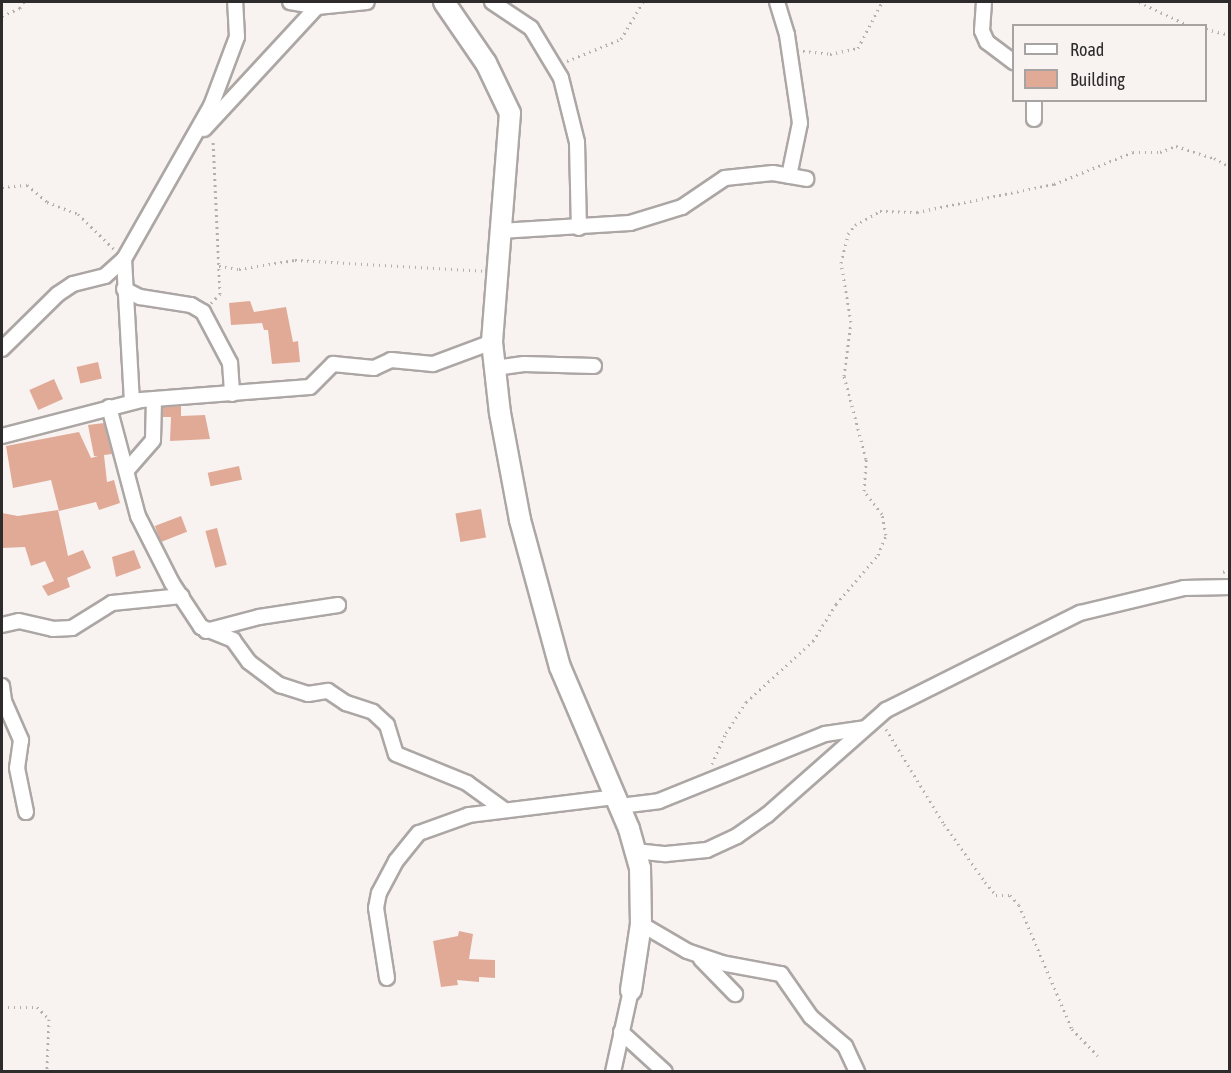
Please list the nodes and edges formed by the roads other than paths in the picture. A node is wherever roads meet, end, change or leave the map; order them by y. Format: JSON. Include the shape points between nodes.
{"nodes":[{"id":1,"x":235,"y":2,"type":"edge"},
{"id":2,"x":290,"y":2,"type":"edge"},
{"id":3,"x":367,"y":2,"type":"edge"},
{"id":4,"x":444,"y":2,"type":"edge"},
{"id":5,"x":492,"y":2,"type":"edge"},
{"id":6,"x":777,"y":2,"type":"edge"},
{"id":7,"x":984,"y":2,"type":"edge"},
{"id":8,"x":317,"y":7,"type":"junction"},
{"id":9,"x":1012,"y":61,"type":"edge"},
{"id":10,"x":1034,"y":102,"type":"edge"},
{"id":11,"x":1034,"y":119,"type":"dead end"},
{"id":12,"x":196,"y":137,"type":"junction"},
{"id":13,"x":789,"y":176,"type":"junction"},
{"id":14,"x":806,"y":179,"type":"dead end"},
{"id":15,"x":579,"y":228,"type":"junction"},
{"id":16,"x":500,"y":231,"type":"junction"},
{"id":17,"x":124,"y":259,"type":"junction"},
{"id":18,"x":124,"y":289,"type":"junction"},
{"id":19,"x":492,"y":342,"type":"junction"},
{"id":20,"x":2,"y":349,"type":"edge"},
{"id":21,"x":594,"y":366,"type":"dead end"},
{"id":22,"x":495,"y":368,"type":"junction"},
{"id":23,"x":232,"y":394,"type":"junction"},
{"id":24,"x":154,"y":400,"type":"junction"},
{"id":25,"x":132,"y":402,"type":"junction"},
{"id":26,"x":110,"y":407,"type":"junction"},
{"id":27,"x":2,"y":436,"type":"edge"},
{"id":28,"x":128,"y":469,"type":"junction"},
{"id":29,"x":1230,"y":587,"type":"edge"},
{"id":30,"x":182,"y":596,"type":"junction"},
{"id":31,"x":338,"y":605,"type":"dead end"},
{"id":32,"x":2,"y":625,"type":"edge"},
{"id":33,"x":206,"y":631,"type":"junction"},
{"id":34,"x":2,"y":686,"type":"edge"},
{"id":35,"x":865,"y":728,"type":"junction"},
{"id":36,"x":618,"y":802,"type":"junction"},
{"id":37,"x":503,"y":809,"type":"junction"},
{"id":38,"x":26,"y":812,"type":"dead end"},
{"id":39,"x":636,"y":850,"type":"junction"},
{"id":40,"x":641,"y":924,"type":"junction"},
{"id":41,"x":697,"y":955,"type":"junction"},
{"id":42,"x":387,"y":978,"type":"dead end"},
{"id":43,"x":631,"y":990,"type":"joint"},
{"id":44,"x":735,"y":994,"type":"dead end"},
{"id":45,"x":621,"y":1032,"type":"junction"},
{"id":46,"x":613,"y":1071,"type":"edge"},
{"id":47,"x":665,"y":1071,"type":"edge"},
{"id":48,"x":857,"y":1071,"type":"edge"}],
"edges":[{"from":1,"to":12,"type":"street","via":[[237,37]]},
{"from":2,"to":8,"type":"street"},
{"from":3,"to":8,"type":"street"},
{"from":4,"to":16,"type":"street","via":[[486,63],[510,113]]},
{"from":5,"to":15,"type":"street","via":[[531,28],[554,67],[577,142]]},
{"from":6,"to":13,"type":"street","via":[[789,48],[800,123]]},
{"from":7,"to":9,"type":"street","via":[[981,31],[987,42]]},
{"from":8,"to":12,"type":"street"},
{"from":10,"to":11,"type":"street"},
{"from":12,"to":17,"type":"street"},
{"from":13,"to":14,"type":"street"},
{"from":13,"to":15,"type":"street","via":[[773,173],[725,178],[682,207],[630,223]]},
{"from":15,"to":16,"type":"street"},
{"from":16,"to":19,"type":"street"},
{"from":17,"to":18,"type":"street"},
{"from":17,"to":20,"type":"street","via":[[105,276],[73,284],[58,294]]},
{"from":18,"to":23,"type":"street","via":[[140,297],[200,309],[230,363]]},
{"from":18,"to":25,"type":"street"},
{"from":19,"to":22,"type":"street"},
{"from":19,"to":23,"type":"street","via":[[433,364],[391,360],[374,368],[333,364],[310,387]]},
{"from":21,"to":22,"type":"street","via":[[524,364]]},
{"from":22,"to":36,"type":"street","via":[[520,520],[540,598],[560,667]]},
{"from":23,"to":24,"type":"street"},
{"from":24,"to":25,"type":"street"},
{"from":24,"to":28,"type":"street","via":[[153,440]]},
{"from":25,"to":26,"type":"street"},
{"from":26,"to":27,"type":"street"},
{"from":26,"to":28,"type":"street"},
{"from":28,"to":30,"type":"street","via":[[138,516]]},
{"from":29,"to":35,"type":"street","via":[[1184,588],[1080,613],[879,716]]},
{"from":30,"to":32,"type":"street","via":[[112,603],[72,628],[53,629],[19,621]]},
{"from":30,"to":33,"type":"street"},
{"from":31,"to":33,"type":"street","via":[[259,617]]},
{"from":33,"to":37,"type":"street","via":[[233,640],[249,662],[280,685],[308,694],[328,692],[346,704],[373,712],[387,725],[396,754],[467,783]]},
{"from":34,"to":38,"type":"street","via":[[4,701],[21,740],[17,768]]},
{"from":35,"to":36,"type":"street","via":[[825,734],[659,801]]},
{"from":35,"to":39,"type":"street","via":[[738,836],[707,850],[666,854]]},
{"from":36,"to":37,"type":"street"},
{"from":36,"to":39,"type":"street"},
{"from":37,"to":42,"type":"street","via":[[433,825],[419,833],[396,861],[379,893],[376,908]]},
{"from":39,"to":40,"type":"street"},
{"from":40,"to":41,"type":"street"},
{"from":40,"to":43,"type":"street"},
{"from":41,"to":44,"type":"street"},
{"from":41,"to":48,"type":"street","via":[[781,974],[811,1017],[845,1046]]},
{"from":43,"to":45,"type":"street"},
{"from":45,"to":46,"type":"street"},
{"from":45,"to":47,"type":"street"}]}
